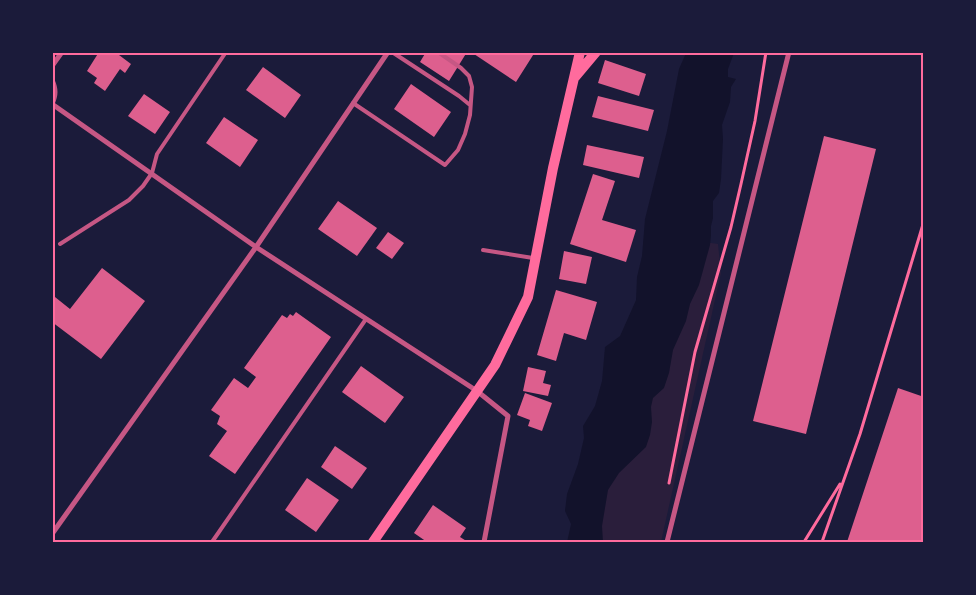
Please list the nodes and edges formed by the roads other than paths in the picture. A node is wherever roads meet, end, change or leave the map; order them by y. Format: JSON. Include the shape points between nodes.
{"nodes":[{"id":1,"x":62,"y":52,"type":"edge"},
{"id":2,"x":388,"y":52,"type":"edge"},
{"id":3,"x":392,"y":52,"type":"edge"},
{"id":4,"x":438,"y":52,"type":"edge"},
{"id":5,"x":580,"y":52,"type":"edge"},
{"id":6,"x":596,"y":52,"type":"edge"},
{"id":7,"x":789,"y":52,"type":"edge"},
{"id":8,"x":225,"y":53,"type":"edge"},
{"id":9,"x":52,"y":66,"type":"edge"},
{"id":10,"x":574,"y":78,"type":"junction"},
{"id":11,"x":52,"y":80,"type":"edge"},
{"id":12,"x":353,"y":103,"type":"junction"},
{"id":13,"x":52,"y":104,"type":"edge"},
{"id":14,"x":470,"y":105,"type":"junction"},
{"id":15,"x":152,"y":173,"type":"junction"},
{"id":16,"x":60,"y":244,"type":"dead end"},
{"id":17,"x":256,"y":247,"type":"junction"},
{"id":18,"x":483,"y":250,"type":"dead end"},
{"id":19,"x":536,"y":259,"type":"junction"},
{"id":20,"x":366,"y":319,"type":"junction"},
{"id":21,"x":477,"y":391,"type":"junction"},
{"id":22,"x":52,"y":534,"type":"edge"},
{"id":23,"x":212,"y":542,"type":"edge"},
{"id":24,"x":373,"y":542,"type":"edge"},
{"id":25,"x":484,"y":542,"type":"edge"},
{"id":26,"x":667,"y":542,"type":"edge"}],
"edges":[{"from":1,"to":9,"type":"street"},
{"from":2,"to":12,"type":"street"},
{"from":3,"to":14,"type":"lane"},
{"from":4,"to":14,"type":"lane","via":[[469,76],[472,87]]},
{"from":5,"to":10,"type":"main road"},
{"from":6,"to":10,"type":"main road"},
{"from":7,"to":26,"type":"street"},
{"from":8,"to":15,"type":"lane","via":[[157,154]]},
{"from":10,"to":19,"type":"main road"},
{"from":11,"to":13,"type":"street","via":[[56,96]]},
{"from":12,"to":14,"type":"lane","via":[[445,165],[458,150],[465,134]]},
{"from":12,"to":17,"type":"street"},
{"from":13,"to":15,"type":"street"},
{"from":15,"to":16,"type":"lane","via":[[129,200]]},
{"from":15,"to":17,"type":"street"},
{"from":17,"to":20,"type":"street"},
{"from":17,"to":22,"type":"street"},
{"from":18,"to":19,"type":"lane"},
{"from":19,"to":21,"type":"main road","via":[[528,297],[495,365]]},
{"from":20,"to":21,"type":"street"},
{"from":20,"to":23,"type":"lane"},
{"from":21,"to":24,"type":"main road"},
{"from":21,"to":25,"type":"street","via":[[508,416]]}]}
